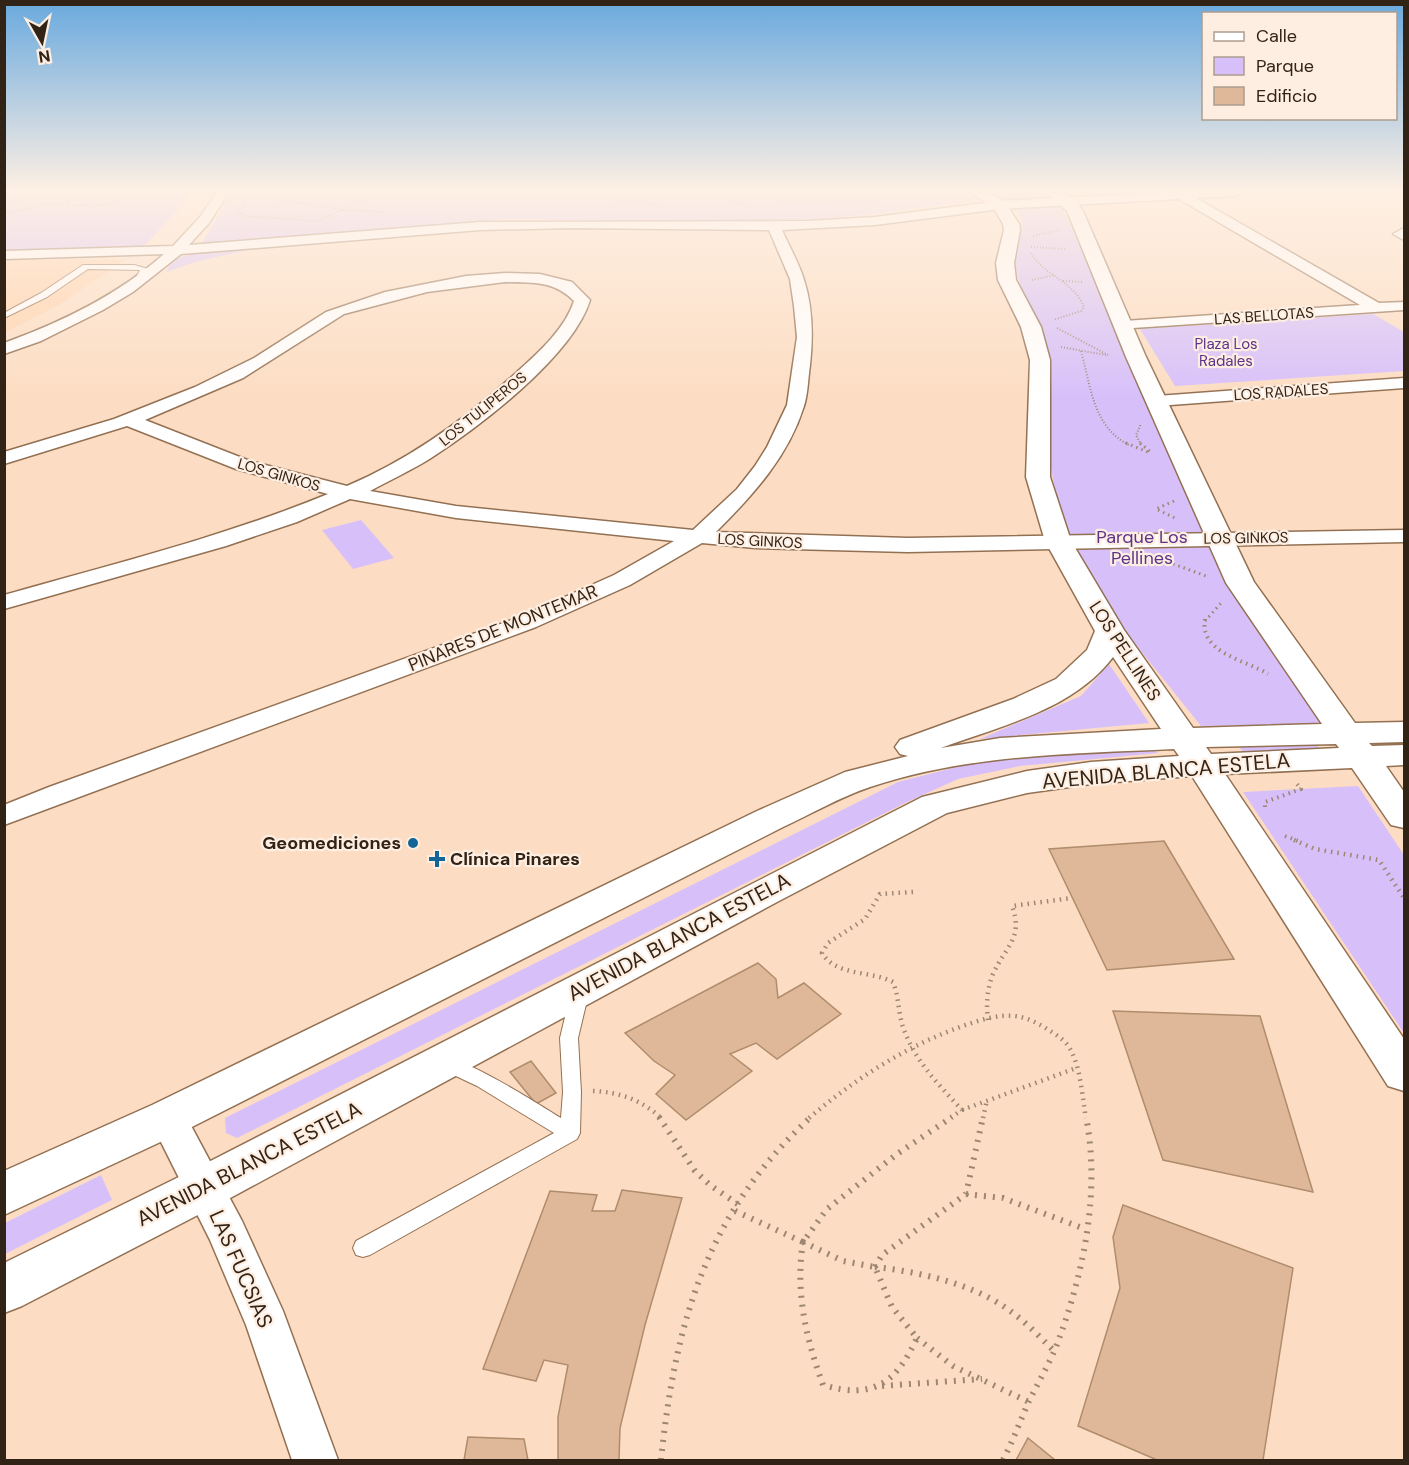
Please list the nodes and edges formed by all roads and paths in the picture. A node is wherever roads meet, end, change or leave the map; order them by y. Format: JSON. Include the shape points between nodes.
{"nodes":[{"id":1,"x":147,"y":260,"type":"edge"},
{"id":2,"x":153,"y":260,"type":"edge"},
{"id":3,"x":219,"y":260,"type":"edge"},
{"id":4,"x":786,"y":260,"type":"edge"},
{"id":5,"x":1007,"y":260,"type":"edge"},
{"id":6,"x":1035,"y":260,"type":"edge"},
{"id":7,"x":1096,"y":260,"type":"edge"},
{"id":8,"x":1294,"y":260,"type":"edge"},
{"id":9,"x":207,"y":263,"type":"dead end"},
{"id":10,"x":175,"y":272,"type":"dead end"},
{"id":11,"x":133,"y":278,"type":"junction"},
{"id":12,"x":1376,"y":308,"type":"junction"},
{"id":13,"x":1400,"y":312,"type":"edge"},
{"id":14,"x":4,"y":316,"type":"edge"},
{"id":15,"x":1124,"y":326,"type":"junction"},
{"id":16,"x":4,"y":339,"type":"edge"},
{"id":17,"x":1036,"y":343,"type":"junction"},
{"id":18,"x":4,"y":349,"type":"edge"},
{"id":19,"x":1081,"y":351,"type":"junction"},
{"id":20,"x":1108,"y":355,"type":"junction"},
{"id":21,"x":1136,"y":357,"type":"junction"},
{"id":22,"x":1404,"y":383,"type":"edge"},
{"id":23,"x":1157,"y":401,"type":"junction"},
{"id":24,"x":130,"y":421,"type":"junction"},
{"id":25,"x":1153,"y":454,"type":"dead end"},
{"id":26,"x":4,"y":458,"type":"edge"},
{"id":27,"x":349,"y":493,"type":"junction"},
{"id":28,"x":1404,"y":536,"type":"edge"},
{"id":29,"x":699,"y":537,"type":"junction"},
{"id":30,"x":1221,"y":539,"type":"junction"},
{"id":31,"x":1058,"y":541,"type":"junction"},
{"id":32,"x":1157,"y":559,"type":"dead end"},
{"id":33,"x":1209,"y":578,"type":"dead end"},
{"id":34,"x":1223,"y":595,"type":"dead end"},
{"id":35,"x":4,"y":602,"type":"edge"},
{"id":36,"x":1110,"y":631,"type":"junction"},
{"id":37,"x":1270,"y":675,"type":"dead end"},
{"id":38,"x":1404,"y":732,"type":"edge"},
{"id":39,"x":1352,"y":745,"type":"junction"},
{"id":40,"x":1192,"y":751,"type":"junction"},
{"id":41,"x":1404,"y":755,"type":"edge"},
{"id":42,"x":1281,"y":761,"type":"junction"},
{"id":43,"x":834,"y":790,"type":"junction"},
{"id":44,"x":1265,"y":810,"type":"dead end"},
{"id":45,"x":4,"y":816,"type":"edge"},
{"id":46,"x":1404,"y":817,"type":"edge"},
{"id":47,"x":1276,"y":832,"type":"dead end"},
{"id":48,"x":914,"y":892,"type":"dead end"},
{"id":49,"x":1072,"y":898,"type":"dead end"},
{"id":50,"x":1404,"y":898,"type":"edge"},
{"id":51,"x":580,"y":990,"type":"junction"},
{"id":52,"x":988,"y":1020,"type":"junction"},
{"id":53,"x":911,"y":1048,"type":"junction"},
{"id":54,"x":444,"y":1062,"type":"junction"},
{"id":55,"x":1076,"y":1068,"type":"junction"},
{"id":56,"x":1404,"y":1074,"type":"edge"},
{"id":57,"x":572,"y":1092,"type":"junction"},
{"id":58,"x":987,"y":1100,"type":"junction"},
{"id":59,"x":962,"y":1110,"type":"junction"},
{"id":60,"x":168,"y":1118,"type":"junction"},
{"id":61,"x":570,"y":1133,"type":"junction"},
{"id":62,"x":204,"y":1188,"type":"junction"},
{"id":63,"x":4,"y":1194,"type":"edge"},
{"id":64,"x":966,"y":1194,"type":"junction"},
{"id":65,"x":739,"y":1205,"type":"junction"},
{"id":66,"x":735,"y":1211,"type":"junction"},
{"id":67,"x":1085,"y":1229,"type":"junction"},
{"id":68,"x":803,"y":1242,"type":"junction"},
{"id":69,"x":363,"y":1248,"type":"dead end"},
{"id":70,"x":875,"y":1268,"type":"junction"},
{"id":71,"x":4,"y":1289,"type":"edge"},
{"id":72,"x":917,"y":1338,"type":"junction"},
{"id":73,"x":1054,"y":1351,"type":"junction"},
{"id":74,"x":983,"y":1379,"type":"junction"},
{"id":75,"x":881,"y":1387,"type":"junction"},
{"id":76,"x":1029,"y":1402,"type":"junction"},
{"id":77,"x":306,"y":1449,"type":"edge"},
{"id":78,"x":661,"y":1461,"type":"edge"},
{"id":79,"x":1003,"y":1461,"type":"edge"}],
"edges":[{"from":1,"to":11,"type":"street"},
{"from":2,"to":11,"type":"street"},
{"from":3,"to":9,"type":"street"},
{"from":4,"to":29,"type":"street","name":"PINARES DE MONTEMAR","via":[[797,279],[805,337],[796,405],[763,470]]},
{"from":5,"to":17,"type":"main road","name":"LOS PELLINES","via":[[1007,280]]},
{"from":6,"to":20,"type":"path","via":[[1082,299],[1084,307],[1080,311],[1052,321],[1066,336],[1098,346]]},
{"from":7,"to":15,"type":"main road"},
{"from":8,"to":12,"type":"street"},
{"from":10,"to":11,"type":"street"},
{"from":11,"to":14,"type":"lane","via":[[86,267]]},
{"from":11,"to":16,"type":"street"},
{"from":11,"to":18,"type":"street","via":[[81,317]]},
{"from":12,"to":13,"type":"street","name":"LAS BELLOTAS"},
{"from":12,"to":15,"type":"street","name":"LAS BELLOTAS"},
{"from":15,"to":21,"type":"main road"},
{"from":17,"to":19,"type":"path"},
{"from":17,"to":31,"type":"main road","name":"LOS PELLINES","via":[[1042,374],[1036,441],[1038,477]]},
{"from":19,"to":20,"type":"path"},
{"from":19,"to":25,"type":"path","via":[[1107,430],[1115,438]]},
{"from":20,"to":21,"type":"path"},
{"from":21,"to":23,"type":"main road"},
{"from":22,"to":23,"type":"street","name":"LOS RADALES"},
{"from":23,"to":30,"type":"main road"},
{"from":24,"to":26,"type":"street","name":"LOS TULIPEROS"},
{"from":24,"to":27,"type":"street","name":"LOS GINKOS","via":[[243,465]]},
{"from":24,"to":27,"type":"street","name":"LOS TULIPEROS","via":[[230,378],[284,348],[326,317],[382,297],[454,282],[507,277],[555,282],[580,296],[582,304],[576,314],[553,347],[521,381],[443,443]]},
{"from":27,"to":29,"type":"street","name":"LOS GINKOS","via":[[456,512]]},
{"from":27,"to":35,"type":"street","name":"LOS TULIPEROS","via":[[230,538]]},
{"from":28,"to":30,"type":"street","name":"LOS GINKOS"},
{"from":29,"to":31,"type":"street","name":"LOS GINKOS","via":[[857,544]]},
{"from":29,"to":45,"type":"street","name":"PINARES DE MONTEMAR","via":[[622,580],[528,622]]},
{"from":30,"to":31,"type":"street","name":"LOS GINKOS"},
{"from":30,"to":39,"type":"main road","via":[[1240,583]]},
{"from":31,"to":36,"type":"main road","name":"LOS PELLINES"},
{"from":32,"to":33,"type":"path"},
{"from":34,"to":37,"type":"path","via":[[1224,601],[1206,619],[1204,630],[1211,645]]},
{"from":36,"to":40,"type":"main road","name":"LOS PELLINES"},
{"from":36,"to":43,"type":"main road","via":[[1100,654],[1067,686],[873,762]]},
{"from":38,"to":39,"type":"main road","name":"AVENIDA BLANCA ESTELA"},
{"from":39,"to":40,"type":"main road","name":"AVENIDA BLANCA ESTELA"},
{"from":39,"to":41,"type":"main road","name":"AVENIDA BLANCA ESTELA"},
{"from":39,"to":42,"type":"main road","name":"AVENIDA BLANCA ESTELA"},
{"from":39,"to":46,"type":"main road"},
{"from":40,"to":42,"type":"main road","name":"AVENIDA BLANCA ESTELA"},
{"from":40,"to":43,"type":"main road","name":"AVENIDA BLANCA ESTELA","via":[[1000,748],[945,757],[857,780]]},
{"from":40,"to":51,"type":"main road","name":"AVENIDA BLANCA ESTELA","via":[[1027,782],[935,805]]},
{"from":40,"to":56,"type":"main road","name":"LOS PELLINES"},
{"from":42,"to":44,"type":"path","via":[[1301,789],[1265,802]]},
{"from":43,"to":60,"type":"main road","name":"AVENIDA BLANCA ESTELA"},
{"from":47,"to":50,"type":"path","via":[[1315,849],[1378,860]]},
{"from":48,"to":53,"type":"path","via":[[880,894],[871,913],[825,945],[822,953],[826,962],[838,968],[893,982]]},
{"from":49,"to":52,"type":"path","via":[[1012,906],[1016,938],[993,973],[985,1000]]},
{"from":51,"to":54,"type":"main road","name":"AVENIDA BLANCA ESTELA"},
{"from":51,"to":57,"type":"lane","via":[[569,1038]]},
{"from":52,"to":53,"type":"path"},
{"from":52,"to":55,"type":"path","via":[[1024,1017],[1055,1033],[1072,1050]]},
{"from":53,"to":59,"type":"path"},
{"from":53,"to":65,"type":"path","via":[[844,1089],[799,1127],[758,1173]]},
{"from":54,"to":61,"type":"lane"},
{"from":54,"to":62,"type":"main road","name":"AVENIDA BLANCA ESTELA"},
{"from":55,"to":58,"type":"path"},
{"from":55,"to":67,"type":"path","via":[[1091,1160]]},
{"from":57,"to":61,"type":"lane"},
{"from":57,"to":65,"type":"path","via":[[612,1092],[643,1103],[666,1125],[697,1173]]},
{"from":58,"to":59,"type":"path"},
{"from":58,"to":64,"type":"path"},
{"from":59,"to":68,"type":"path","via":[[827,1209]]},
{"from":60,"to":62,"type":"street","name":"LAS FUCSIAS"},
{"from":60,"to":63,"type":"main road","name":"AVENIDA BLANCA ESTELA"},
{"from":61,"to":69,"type":"lane"},
{"from":62,"to":71,"type":"main road","name":"AVENIDA BLANCA ESTELA"},
{"from":62,"to":77,"type":"street","name":"LAS FUCSIAS","via":[[268,1325]]},
{"from":64,"to":67,"type":"path","via":[[1003,1198]]},
{"from":64,"to":70,"type":"path","via":[[882,1255]]},
{"from":65,"to":66,"type":"path"},
{"from":66,"to":68,"type":"path"},
{"from":66,"to":78,"type":"path","via":[[703,1269],[687,1312],[675,1360]]},
{"from":67,"to":73,"type":"path","via":[[1072,1300]]},
{"from":68,"to":70,"type":"path","via":[[837,1260]]},
{"from":68,"to":75,"type":"path","via":[[799,1259],[802,1301],[807,1334],[823,1385],[842,1393]]},
{"from":70,"to":72,"type":"path","via":[[892,1307]]},
{"from":70,"to":73,"type":"path","via":[[936,1279],[986,1296],[1014,1314]]},
{"from":72,"to":74,"type":"path","via":[[953,1366]]},
{"from":72,"to":75,"type":"path","via":[[904,1363]]},
{"from":73,"to":76,"type":"path"},
{"from":74,"to":75,"type":"path"},
{"from":74,"to":76,"type":"path"},
{"from":76,"to":79,"type":"path"}]}
